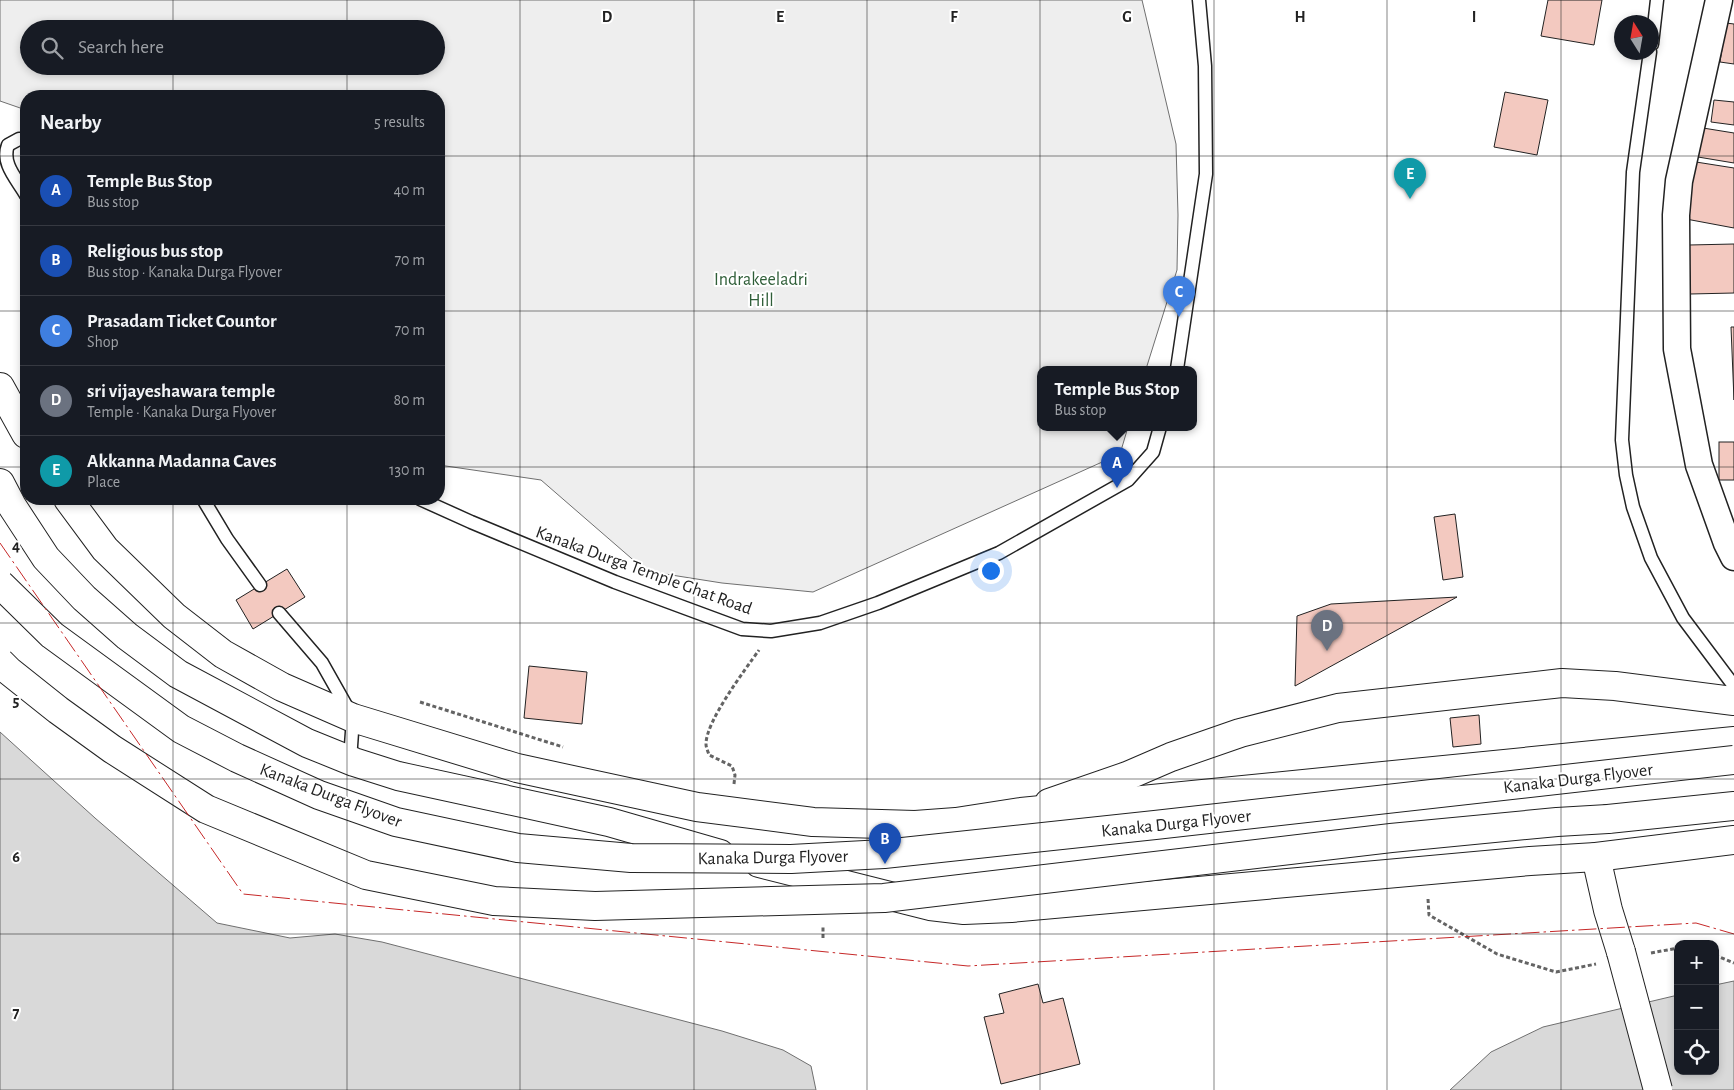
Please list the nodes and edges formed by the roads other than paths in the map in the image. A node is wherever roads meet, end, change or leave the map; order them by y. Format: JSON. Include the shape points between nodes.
{"nodes":[{"id":1,"x":1199,"y":0,"type":"edge"},
{"id":2,"x":1657,"y":0,"type":"edge"},
{"id":3,"x":1719,"y":0,"type":"edge"},
{"id":4,"x":1655,"y":15,"type":"edge"},
{"id":5,"x":1649,"y":60,"type":"edge"},
{"id":6,"x":20,"y":139,"type":"edge"},
{"id":7,"x":20,"y":185,"type":"edge"},
{"id":8,"x":1176,"y":366,"type":"edge"},
{"id":9,"x":0,"y":387,"type":"edge"},
{"id":10,"x":20,"y":423,"type":"edge"},
{"id":11,"x":1159,"y":431,"type":"edge"},
{"id":12,"x":0,"y":483,"type":"edge"},
{"id":13,"x":72,"y":505,"type":"edge"},
{"id":14,"x":207,"y":505,"type":"edge"},
{"id":15,"x":433,"y":505,"type":"edge"},
{"id":16,"x":1734,"y":557,"type":"edge"},
{"id":17,"x":0,"y":584,"type":"edge"},
{"id":18,"x":260,"y":586,"type":"dead end"},
{"id":19,"x":280,"y":613,"type":"dead end"},
{"id":20,"x":0,"y":662,"type":"edge"},
{"id":21,"x":1734,"y":686,"type":"edge"},
{"id":22,"x":1734,"y":701,"type":"edge"},
{"id":23,"x":353,"y":718,"type":"junction"},
{"id":24,"x":1734,"y":741,"type":"edge"},
{"id":25,"x":350,"y":760,"type":"junction"},
{"id":26,"x":1734,"y":760,"type":"edge"},
{"id":27,"x":1734,"y":806,"type":"edge"},
{"id":28,"x":1021,"y":812,"type":"junction"},
{"id":29,"x":1734,"y":840,"type":"edge"},
{"id":30,"x":1596,"y":857,"type":"junction"},
{"id":31,"x":1658,"y":1090,"type":"edge"}],
"edges":[{"from":1,"to":8,"type":"lane","via":[[1205,66],[1206,174]]},
{"from":2,"to":4,"type":"lane"},
{"from":3,"to":16,"type":"street","via":[[1679,181],[1676,215],[1677,349],[1699,465]]},
{"from":5,"to":21,"type":"lane","via":[[1633,172],[1622,440],[1626,475],[1651,558],[1683,618]]},
{"from":6,"to":7,"type":"lane","via":[[8,145],[5,152],[6,163]]},
{"from":9,"to":10,"type":"main road"},
{"from":11,"to":15,"type":"lane","name":"Kanaka Durga Temple Ghat Road","via":[[1153,452],[1128,480],[999,553],[820,623],[771,631],[742,628],[615,582]]},
{"from":12,"to":25,"type":"main road","via":[[46,558],[127,636],[178,674],[306,743]]},
{"from":13,"to":23,"type":"main road","via":[[105,550],[174,616],[223,654],[282,687]]},
{"from":14,"to":18,"type":"lane"},
{"from":17,"to":26,"type":"main road","name":"Kanaka Durga Flyover","bridge":true,"via":[[52,635],[181,730],[320,795],[396,822],[518,848],[631,858],[790,859],[884,854]]},
{"from":19,"to":23,"type":"lane","via":[[322,663]]},
{"from":20,"to":27,"type":"main road","bridge":true,"via":[[89,732],[206,809],[366,875],[494,901],[595,906],[884,898],[1391,838]]},
{"from":22,"to":28,"type":"main road","via":[[1615,686],[1562,683],[1338,708],[1240,733]]},
{"from":23,"to":25,"type":"lane"},
{"from":23,"to":28,"type":"main road","via":[[516,768],[697,807],[813,822],[915,826]]},
{"from":24,"to":28,"type":"main road"},
{"from":25,"to":30,"type":"main road","via":[[398,776],[609,822],[686,845],[930,906],[964,910]]},
{"from":29,"to":30,"type":"main road"},
{"from":30,"to":31,"type":"main road","bridge":true,"via":[[1608,910],[1612,957]]}]}
